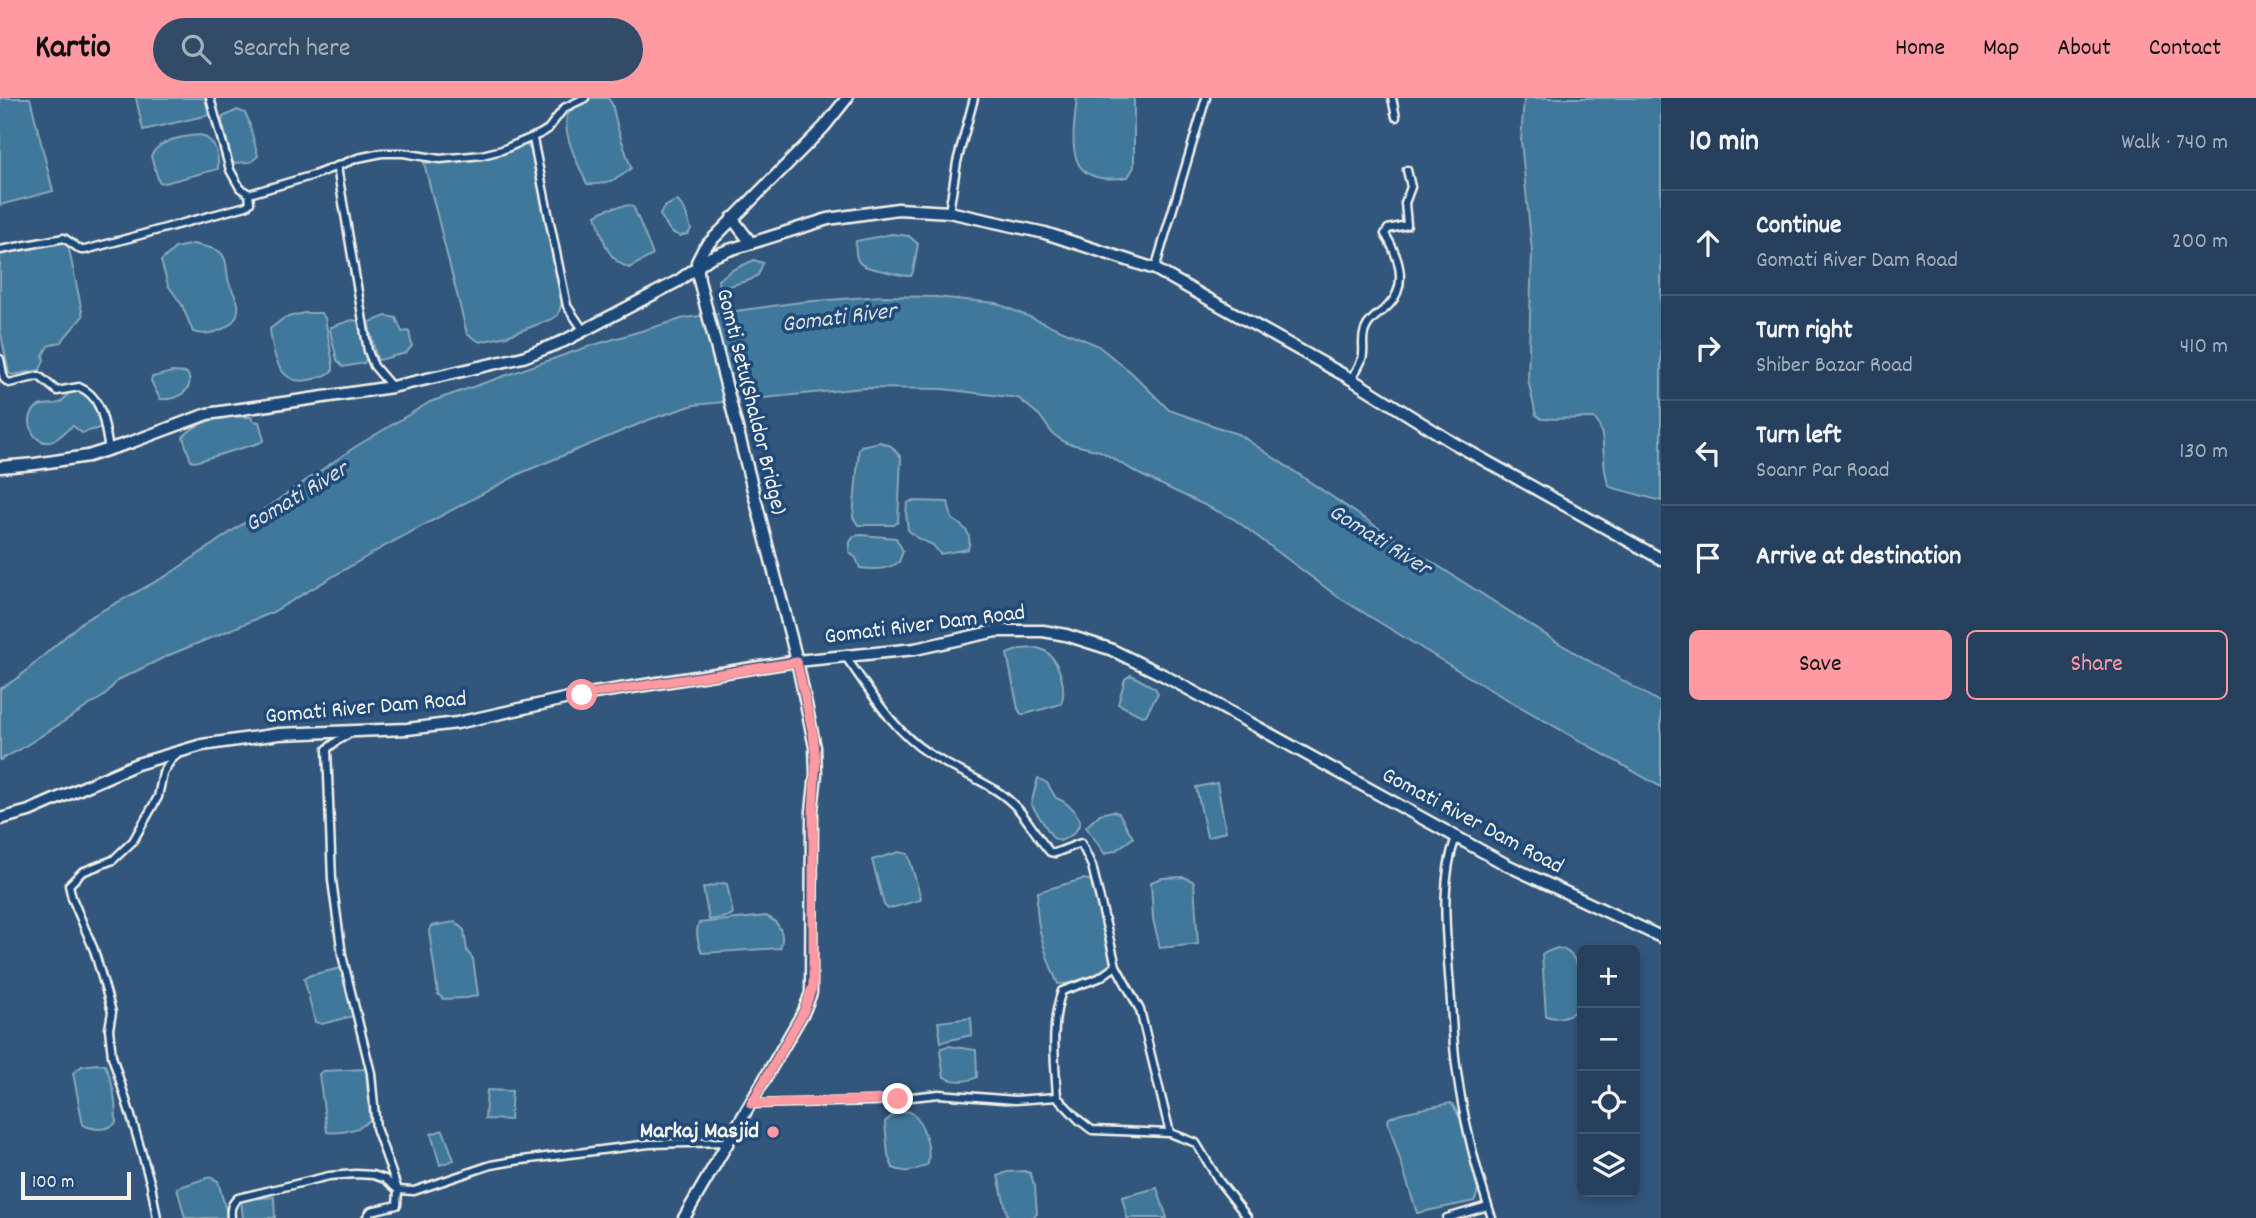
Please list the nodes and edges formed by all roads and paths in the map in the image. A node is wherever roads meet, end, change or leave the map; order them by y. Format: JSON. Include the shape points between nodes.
{"nodes":[{"id":1,"x":210,"y":98,"type":"edge"},
{"id":2,"x":585,"y":98,"type":"edge"},
{"id":3,"x":847,"y":98,"type":"edge"},
{"id":4,"x":965,"y":98,"type":"edge"},
{"id":5,"x":1206,"y":98,"type":"edge"},
{"id":6,"x":1392,"y":98,"type":"edge"},
{"id":7,"x":974,"y":99,"type":"edge"},
{"id":8,"x":1396,"y":117,"type":"dead end"},
{"id":9,"x":533,"y":139,"type":"junction"},
{"id":10,"x":337,"y":167,"type":"junction"},
{"id":11,"x":1406,"y":170,"type":"dead end"},
{"id":12,"x":249,"y":194,"type":"junction"},
{"id":13,"x":950,"y":212,"type":"junction"},
{"id":14,"x":732,"y":218,"type":"junction"},
{"id":15,"x":751,"y":243,"type":"junction"},
{"id":16,"x":0,"y":250,"type":"edge"},
{"id":17,"x":696,"y":268,"type":"junction"},
{"id":18,"x":1155,"y":268,"type":"junction"},
{"id":19,"x":584,"y":331,"type":"junction"},
{"id":20,"x":0,"y":359,"type":"edge"},
{"id":21,"x":1351,"y":379,"type":"junction"},
{"id":22,"x":392,"y":387,"type":"junction"},
{"id":23,"x":109,"y":449,"type":"junction"},
{"id":24,"x":0,"y":467,"type":"edge"},
{"id":25,"x":1661,"y":559,"type":"edge"},
{"id":26,"x":845,"y":656,"type":"junction"},
{"id":27,"x":797,"y":662,"type":"junction"},
{"id":28,"x":358,"y":730,"type":"junction"},
{"id":29,"x":183,"y":750,"type":"junction"},
{"id":30,"x":0,"y":819,"type":"edge"},
{"id":31,"x":1456,"y":837,"type":"junction"},
{"id":32,"x":1661,"y":937,"type":"edge"},
{"id":33,"x":1116,"y":966,"type":"junction"},
{"id":34,"x":1058,"y":1097,"type":"junction"},
{"id":35,"x":751,"y":1104,"type":"junction"},
{"id":36,"x":1170,"y":1133,"type":"junction"},
{"id":37,"x":728,"y":1142,"type":"junction"},
{"id":38,"x":398,"y":1190,"type":"junction"},
{"id":39,"x":1488,"y":1206,"type":"junction"},
{"id":40,"x":157,"y":1218,"type":"edge"},
{"id":41,"x":231,"y":1218,"type":"edge"},
{"id":42,"x":366,"y":1218,"type":"edge"},
{"id":43,"x":684,"y":1218,"type":"edge"},
{"id":44,"x":1248,"y":1218,"type":"edge"},
{"id":45,"x":1447,"y":1218,"type":"edge"},
{"id":46,"x":1492,"y":1218,"type":"edge"}],
"edges":[{"from":1,"to":12,"type":"street","via":[[230,170]]},
{"from":2,"to":9,"type":"street","via":[[564,108],[548,129]]},
{"from":3,"to":14,"type":"street"},
{"from":4,"to":7,"type":"street"},
{"from":5,"to":18,"type":"street"},
{"from":6,"to":8,"type":"street"},
{"from":7,"to":13,"type":"street","via":[[957,162]]},
{"from":9,"to":10,"type":"street","via":[[482,155],[440,159],[382,153]]},
{"from":9,"to":19,"type":"street","via":[[564,293],[571,314]]},
{"from":10,"to":12,"type":"street"},
{"from":10,"to":22,"type":"street","via":[[368,351]]},
{"from":11,"to":21,"type":"street","via":[[1411,187],[1405,203],[1407,225],[1385,234],[1398,260],[1399,291],[1366,328],[1363,357]]},
{"from":12,"to":16,"type":"street","via":[[246,206],[85,250],[64,238]]},
{"from":13,"to":15,"type":"street","via":[[898,209],[863,213]]},
{"from":13,"to":18,"type":"street","via":[[1045,233]]},
{"from":14,"to":15,"type":"street"},
{"from":14,"to":17,"type":"street","via":[[704,248]]},
{"from":15,"to":17,"type":"street","via":[[711,257]]},
{"from":17,"to":19,"type":"street"},
{"from":17,"to":27,"type":"street","name":"Gomti Setu(Shaldor Bridge)"},
{"from":18,"to":21,"type":"street"},
{"from":19,"to":22,"type":"street","via":[[523,357]]},
{"from":20,"to":23,"type":"street","via":[[9,383],[39,376],[57,391],[79,387],[93,395]]},
{"from":21,"to":25,"type":"street","via":[[1452,442]]},
{"from":22,"to":23,"type":"street","via":[[207,414]]},
{"from":23,"to":24,"type":"street"},
{"from":26,"to":27,"type":"street","name":"Gomati River Dam Road"},
{"from":26,"to":31,"type":"street","name":"Gomati River Dam Road","via":[[915,649],[996,631],[1043,631],[1087,640],[1163,675]]},
{"from":26,"to":33,"type":"street","via":[[877,703],[908,737],[928,754],[1002,796],[1051,852],[1081,842],[1092,866]]},
{"from":27,"to":28,"type":"street","name":"Gomati River Dam Road","via":[[582,695],[457,723]]},
{"from":27,"to":35,"type":"street","name":"Gomti Setu(Shaldor Bridge)","via":[[816,760],[813,985],[804,1011]]},
{"from":28,"to":29,"type":"street","name":"Gomati River Dam Road","via":[[279,734]]},
{"from":28,"to":38,"type":"street","via":[[327,749],[332,880],[342,955],[371,1073],[376,1128]]},
{"from":29,"to":30,"type":"street","name":"Gomati River Dam Road"},
{"from":29,"to":40,"type":"street","via":[[163,773],[158,797],[133,841],[113,860],[82,872],[69,885],[112,1012],[112,1056]]},
{"from":31,"to":32,"type":"street","name":"Gomati River Dam Road"},
{"from":31,"to":39,"type":"street","via":[[1447,864],[1446,898],[1456,1069]]},
{"from":33,"to":34,"type":"street","via":[[1062,991],[1054,1035]]},
{"from":33,"to":36,"type":"street","via":[[1140,1010]]},
{"from":34,"to":35,"type":"street","via":[[1015,1100],[939,1094],[875,1101]]},
{"from":34,"to":36,"type":"street","via":[[1092,1130]]},
{"from":35,"to":37,"type":"street","name":"Gomti Setu(Shaldor Bridge)"},
{"from":36,"to":44,"type":"street","via":[[1196,1143]]},
{"from":37,"to":38,"type":"street","via":[[649,1144],[514,1161],[414,1191]]},
{"from":37,"to":43,"type":"street","name":"Gomti Setu(Shaldor Bridge)"},
{"from":38,"to":41,"type":"street","via":[[373,1175],[329,1176],[238,1198],[230,1209]]},
{"from":38,"to":42,"type":"street","via":[[397,1205],[371,1211]]},
{"from":39,"to":45,"type":"street"},
{"from":39,"to":46,"type":"street"}]}
